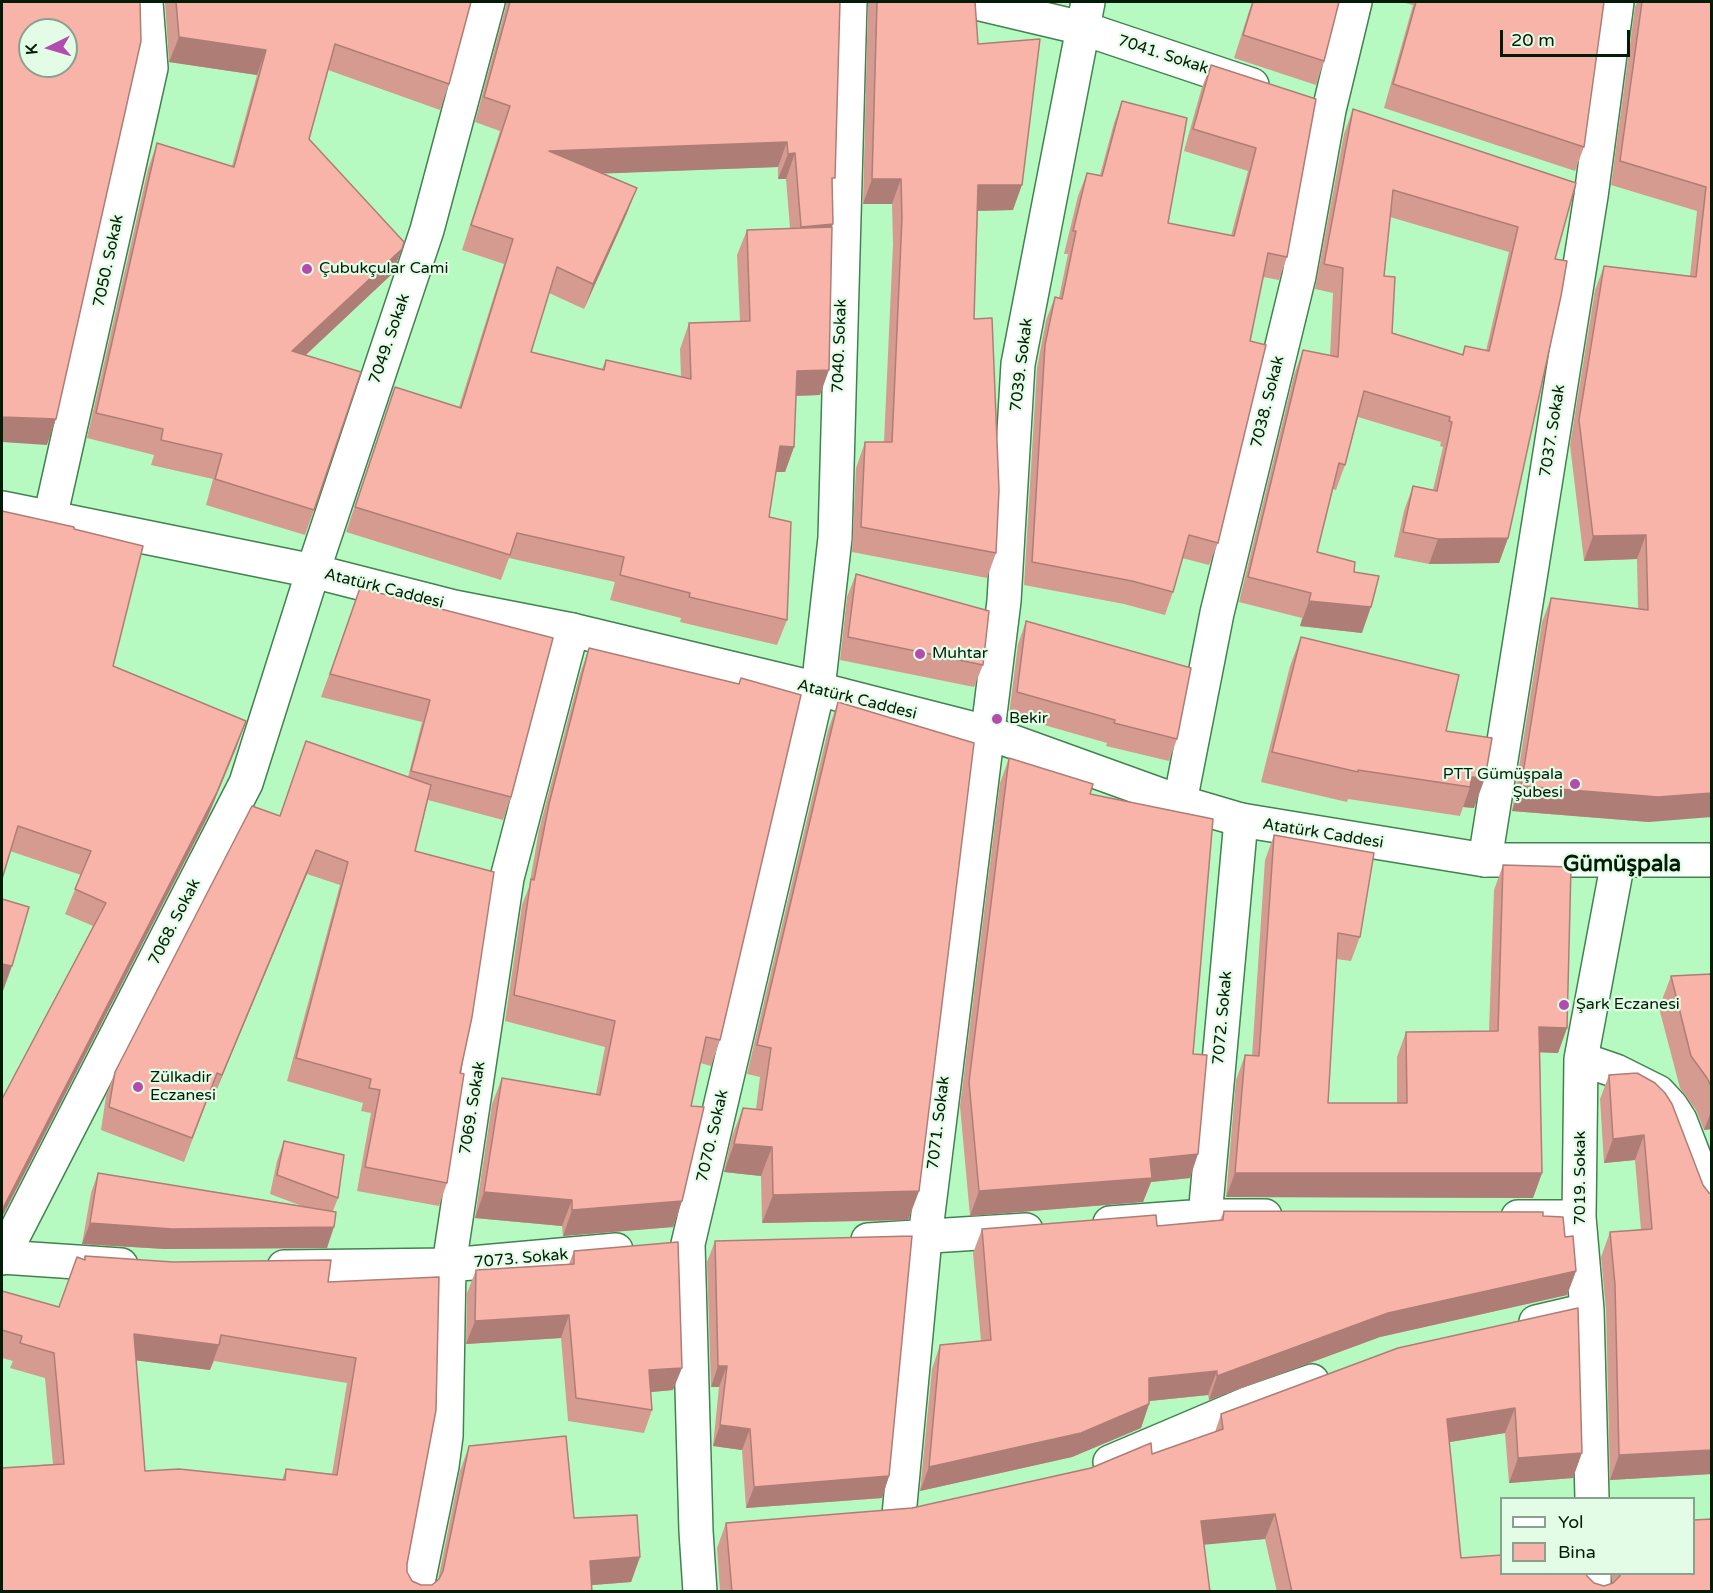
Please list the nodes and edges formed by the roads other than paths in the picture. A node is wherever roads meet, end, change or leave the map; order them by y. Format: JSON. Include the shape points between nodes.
{"nodes":[{"id":1,"x":146,"y":2,"type":"edge"},
{"id":2,"x":488,"y":2,"type":"edge"},
{"id":3,"x":850,"y":2,"type":"edge"},
{"id":4,"x":972,"y":2,"type":"edge"},
{"id":5,"x":1354,"y":2,"type":"edge"},
{"id":6,"x":1617,"y":2,"type":"edge"},
{"id":7,"x":1085,"y":15,"type":"edge"},
{"id":8,"x":1329,"y":110,"type":"junction"},
{"id":9,"x":1363,"y":122,"type":"edge"},
{"id":10,"x":1556,"y":184,"type":"edge"},
{"id":11,"x":1591,"y":196,"type":"junction"},
{"id":12,"x":2,"y":508,"type":"edge"},
{"id":13,"x":50,"y":518,"type":"junction"},
{"id":14,"x":313,"y":571,"type":"junction"},
{"id":15,"x":572,"y":630,"type":"junction"},
{"id":16,"x":818,"y":689,"type":"junction"},
{"id":17,"x":986,"y":732,"type":"junction"},
{"id":18,"x":1180,"y":802,"type":"junction"},
{"id":19,"x":1241,"y":820,"type":"junction"},
{"id":20,"x":1485,"y":860,"type":"junction"},
{"id":21,"x":1712,"y":860,"type":"edge"},
{"id":22,"x":1618,"y":861,"type":"junction"},
{"id":23,"x":1581,"y":1059,"type":"junction"},
{"id":24,"x":1712,"y":1203,"type":"edge"},
{"id":25,"x":1205,"y":1216,"type":"junction"},
{"id":26,"x":1299,"y":1216,"type":"edge"},
{"id":27,"x":1486,"y":1217,"type":"edge"},
{"id":28,"x":1579,"y":1217,"type":"junction"},
{"id":29,"x":926,"y":1238,"type":"junction"},
{"id":30,"x":842,"y":1240,"type":"edge"},
{"id":31,"x":723,"y":1243,"type":"edge"},
{"id":32,"x":664,"y":1246,"type":"junction"},
{"id":33,"x":2,"y":1258,"type":"edge"},
{"id":34,"x":449,"y":1265,"type":"junction"},
{"id":35,"x":153,"y":1267,"type":"edge"},
{"id":36,"x":260,"y":1267,"type":"edge"},
{"id":37,"x":1587,"y":1310,"type":"junction"},
{"id":38,"x":1507,"y":1328,"type":"edge"},
{"id":39,"x":1339,"y":1371,"type":"edge"},
{"id":40,"x":1078,"y":1475,"type":"edge"},
{"id":41,"x":1592,"y":1497,"type":"edge"},
{"id":42,"x":933,"y":1508,"type":"edge"},
{"id":43,"x":899,"y":1515,"type":"junction"},
{"id":44,"x":865,"y":1518,"type":"edge"},
{"id":45,"x":729,"y":1528,"type":"edge"},
{"id":46,"x":696,"y":1531,"type":"junction"},
{"id":47,"x":1594,"y":1575,"type":"edge"},
{"id":48,"x":416,"y":1592,"type":"edge"},
{"id":49,"x":700,"y":1592,"type":"edge"},
{"id":50,"x":1594,"y":1592,"type":"edge"}],
"edges":[{"from":1,"to":13,"type":"street","name":"7050. Sokak","via":[[151,68]]},
{"from":2,"to":14,"type":"street","name":"7049. Sokak","via":[[427,230]]},
{"from":3,"to":16,"type":"street","name":"7040. Sokak","via":[[835,538]]},
{"from":4,"to":7,"type":"street","name":"7041. Sokak"},
{"from":5,"to":8,"type":"street","name":"7038. Sokak"},
{"from":6,"to":11,"type":"street","name":"7037. Sokak"},
{"from":7,"to":8,"type":"street","name":"7041. Sokak"},
{"from":7,"to":17,"type":"street","name":"7039. Sokak","via":[[1018,364],[1004,601]]},
{"from":8,"to":9,"type":"street","name":"7041. Sokak"},
{"from":8,"to":18,"type":"street","name":"7038. Sokak","via":[[1299,276],[1217,613]]},
{"from":10,"to":11,"type":"street"},
{"from":11,"to":20,"type":"street","name":"7037. Sokak"},
{"from":12,"to":13,"type":"street","name":"Atatürk Caddesi"},
{"from":13,"to":14,"type":"street","name":"Atatürk Caddesi"},
{"from":14,"to":15,"type":"street","name":"Atatürk Caddesi","via":[[454,607]]},
{"from":14,"to":33,"type":"street","name":"7068. Sokak","via":[[246,783]]},
{"from":15,"to":16,"type":"street","name":"Atatürk Caddesi"},
{"from":15,"to":34,"type":"street","name":"7069. Sokak","via":[[507,878]]},
{"from":16,"to":17,"type":"street","name":"Atatürk Caddesi"},
{"from":16,"to":32,"type":"street","name":"7070. Sokak"},
{"from":17,"to":18,"type":"street","name":"Atatürk Caddesi"},
{"from":17,"to":29,"type":"street","name":"7071. Sokak"},
{"from":18,"to":19,"type":"street","name":"Atatürk Caddesi"},
{"from":19,"to":20,"type":"street","name":"Atatürk Caddesi"},
{"from":19,"to":25,"type":"street","name":"7072. Sokak"},
{"from":20,"to":22,"type":"street","name":"Atatürk Caddesi"},
{"from":21,"to":22,"type":"street","name":"Atatürk Caddesi"},
{"from":22,"to":23,"type":"street","name":"7019. Sokak"},
{"from":23,"to":24,"type":"street","via":[[1617,1071],[1658,1092],[1671,1106]]},
{"from":23,"to":28,"type":"street","name":"7019. Sokak"},
{"from":25,"to":26,"type":"street"},
{"from":25,"to":29,"type":"street"},
{"from":27,"to":28,"type":"street"},
{"from":28,"to":37,"type":"street","name":"7019. Sokak"},
{"from":29,"to":30,"type":"street"},
{"from":29,"to":43,"type":"street","name":"7071. Sokak"},
{"from":31,"to":32,"type":"street","name":"7073. Sokak"},
{"from":32,"to":34,"type":"street","name":"7073. Sokak"},
{"from":32,"to":46,"type":"street","name":"7070. Sokak"},
{"from":33,"to":35,"type":"street"},
{"from":34,"to":36,"type":"street","name":"7073. Sokak"},
{"from":34,"to":48,"type":"street","name":"7069. Sokak","via":[[446,1436]]},
{"from":37,"to":38,"type":"street"},
{"from":37,"to":41,"type":"street","name":"7019. Sokak"},
{"from":39,"to":40,"type":"street","via":[[1249,1403]]},
{"from":42,"to":43,"type":"street"},
{"from":43,"to":44,"type":"street"},
{"from":45,"to":46,"type":"street"},
{"from":46,"to":49,"type":"street","name":"7070. Sokak"},
{"from":47,"to":50,"type":"street"}]}
